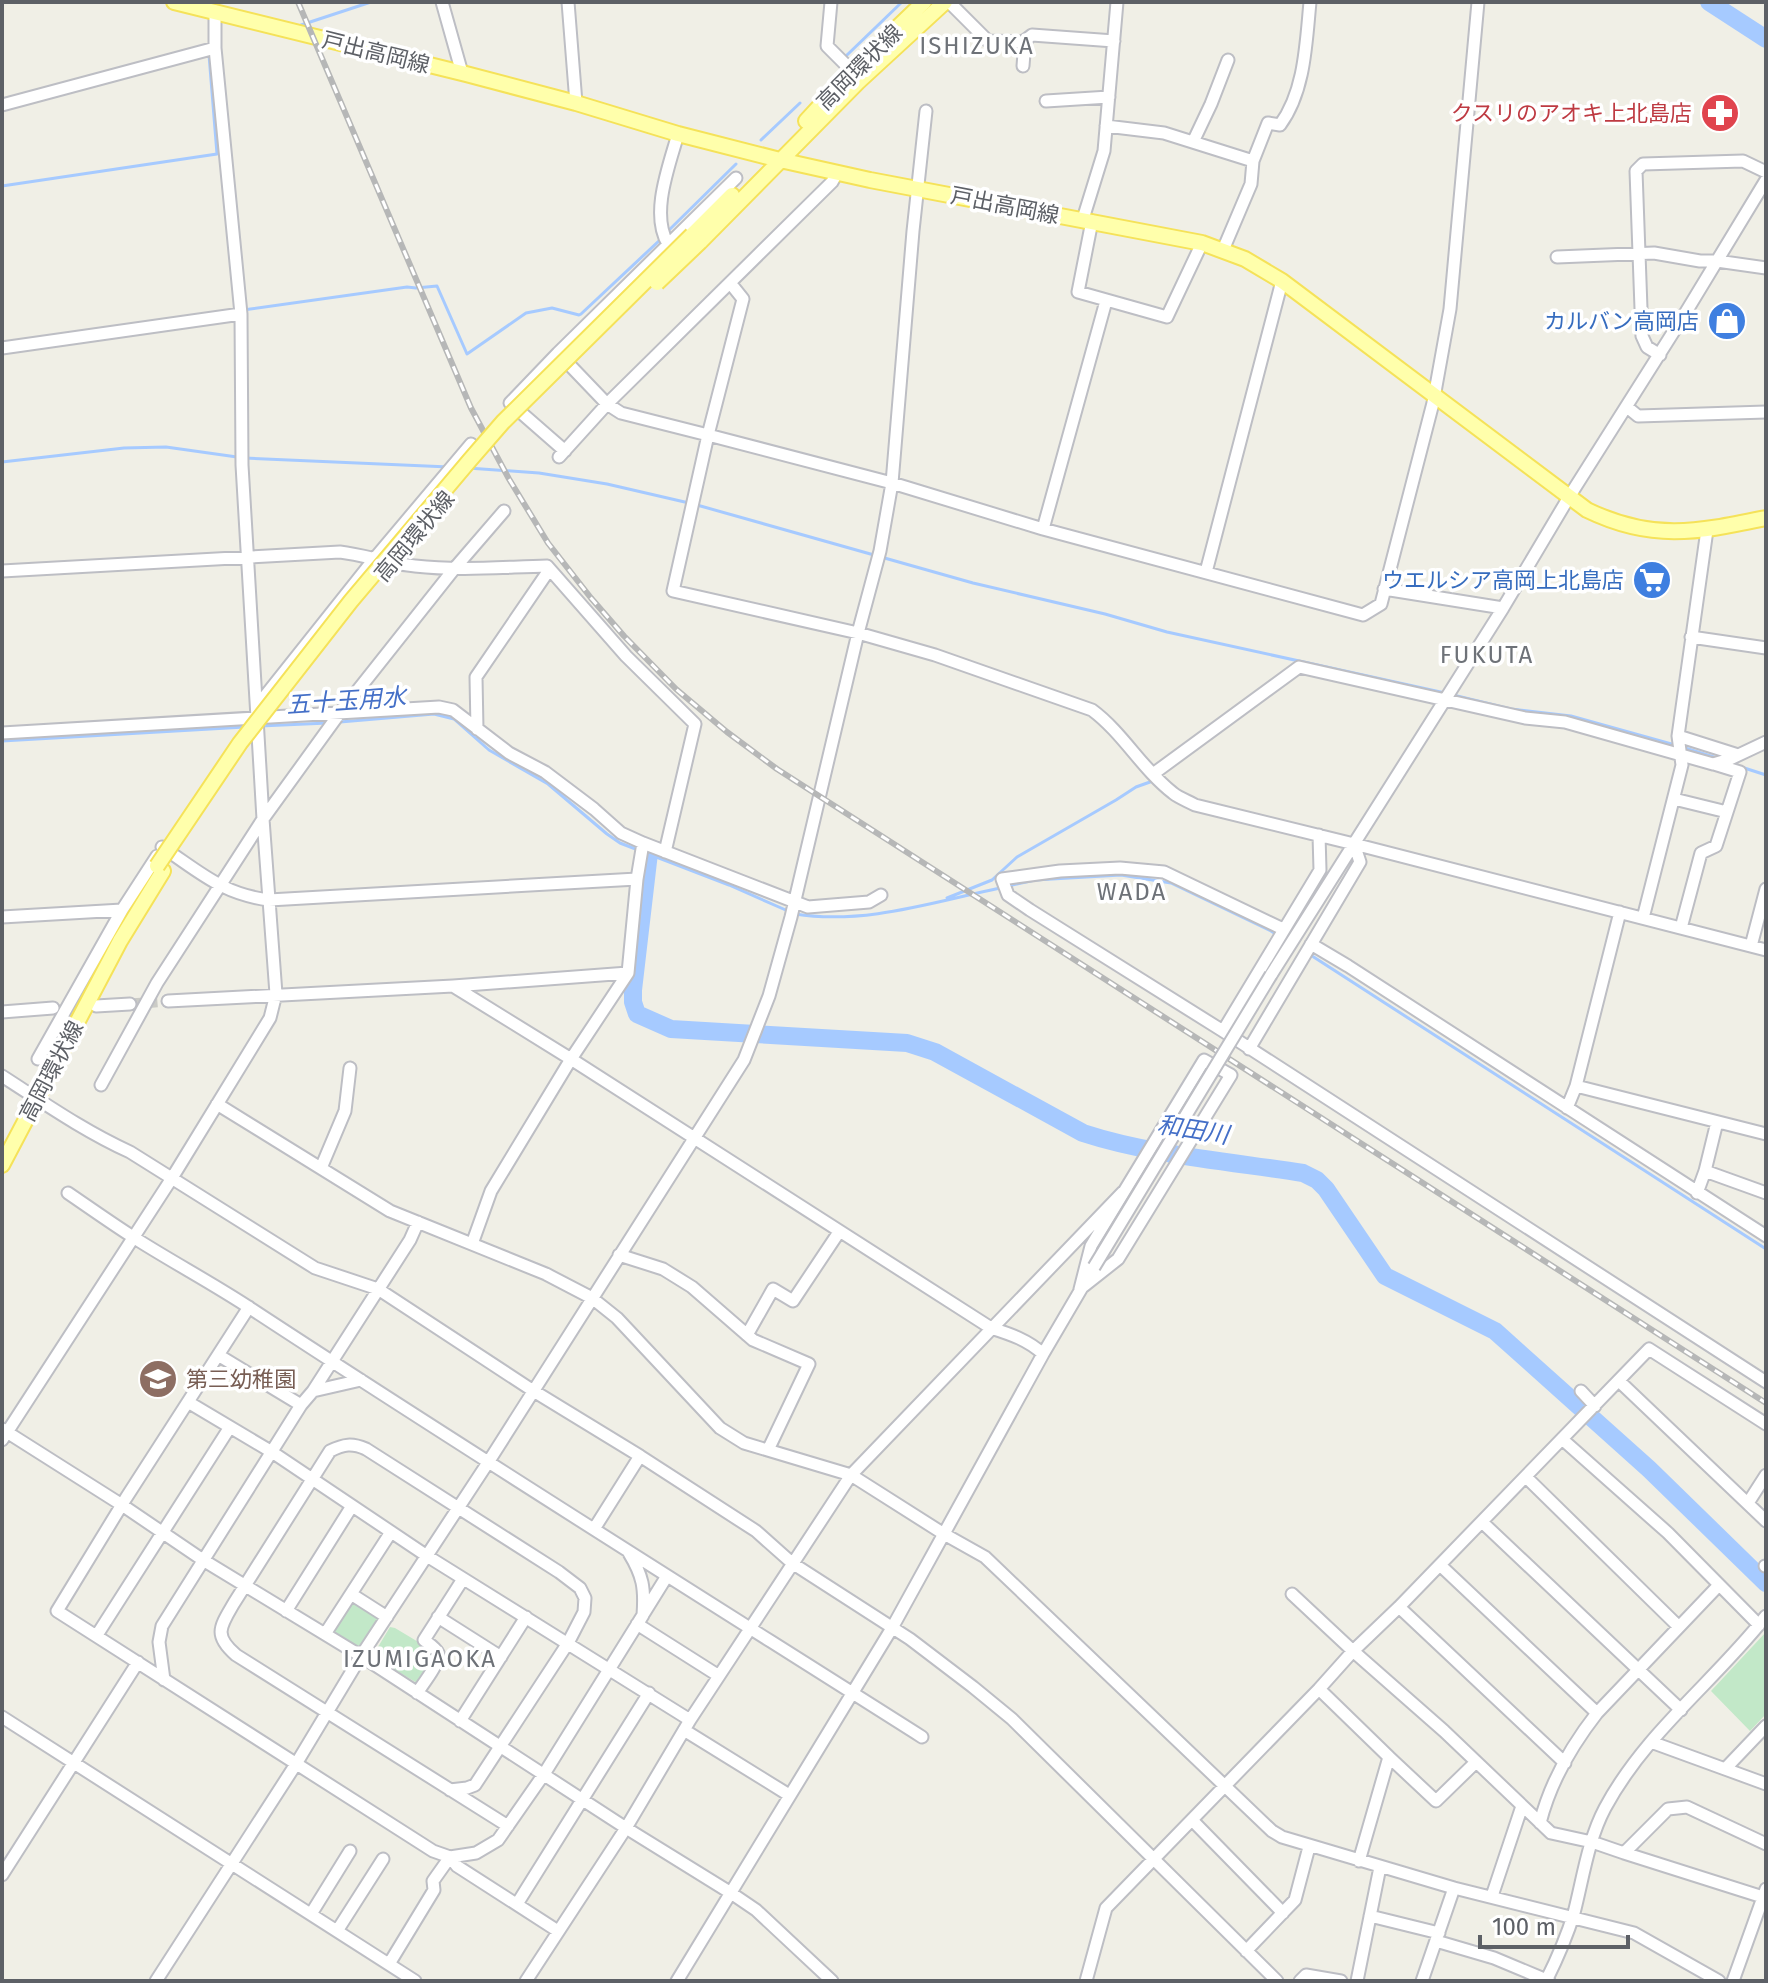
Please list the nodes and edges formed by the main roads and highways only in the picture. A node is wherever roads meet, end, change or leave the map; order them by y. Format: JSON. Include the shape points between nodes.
{"nodes":[{"id":1,"x":174,"y":2,"type":"edge"},
{"id":2,"x":924,"y":2,"type":"edge"},
{"id":3,"x":947,"y":2,"type":"edge"},
{"id":4,"x":775,"y":159,"type":"junction"},
{"id":5,"x":1766,"y":518,"type":"edge"},
{"id":6,"x":3,"y":1155,"type":"edge"}],
"edges":[{"from":1,"to":4,"type":"main road","name":"戸出高岡線","via":[[462,73]]},
{"from":2,"to":4,"type":"main road","name":"高岡環状線","via":[[852,71]]},
{"from":3,"to":4,"type":"main road","name":"高岡環状線"},
{"from":4,"to":5,"type":"main road","name":"戸出高岡線","via":[[1223,250],[1282,281],[1587,510],[1612,522],[1680,532]]},
{"from":4,"to":6,"type":"main road","name":"高岡環状線","bridge":true,"via":[[514,411],[351,601],[240,743],[130,911]]}]}
